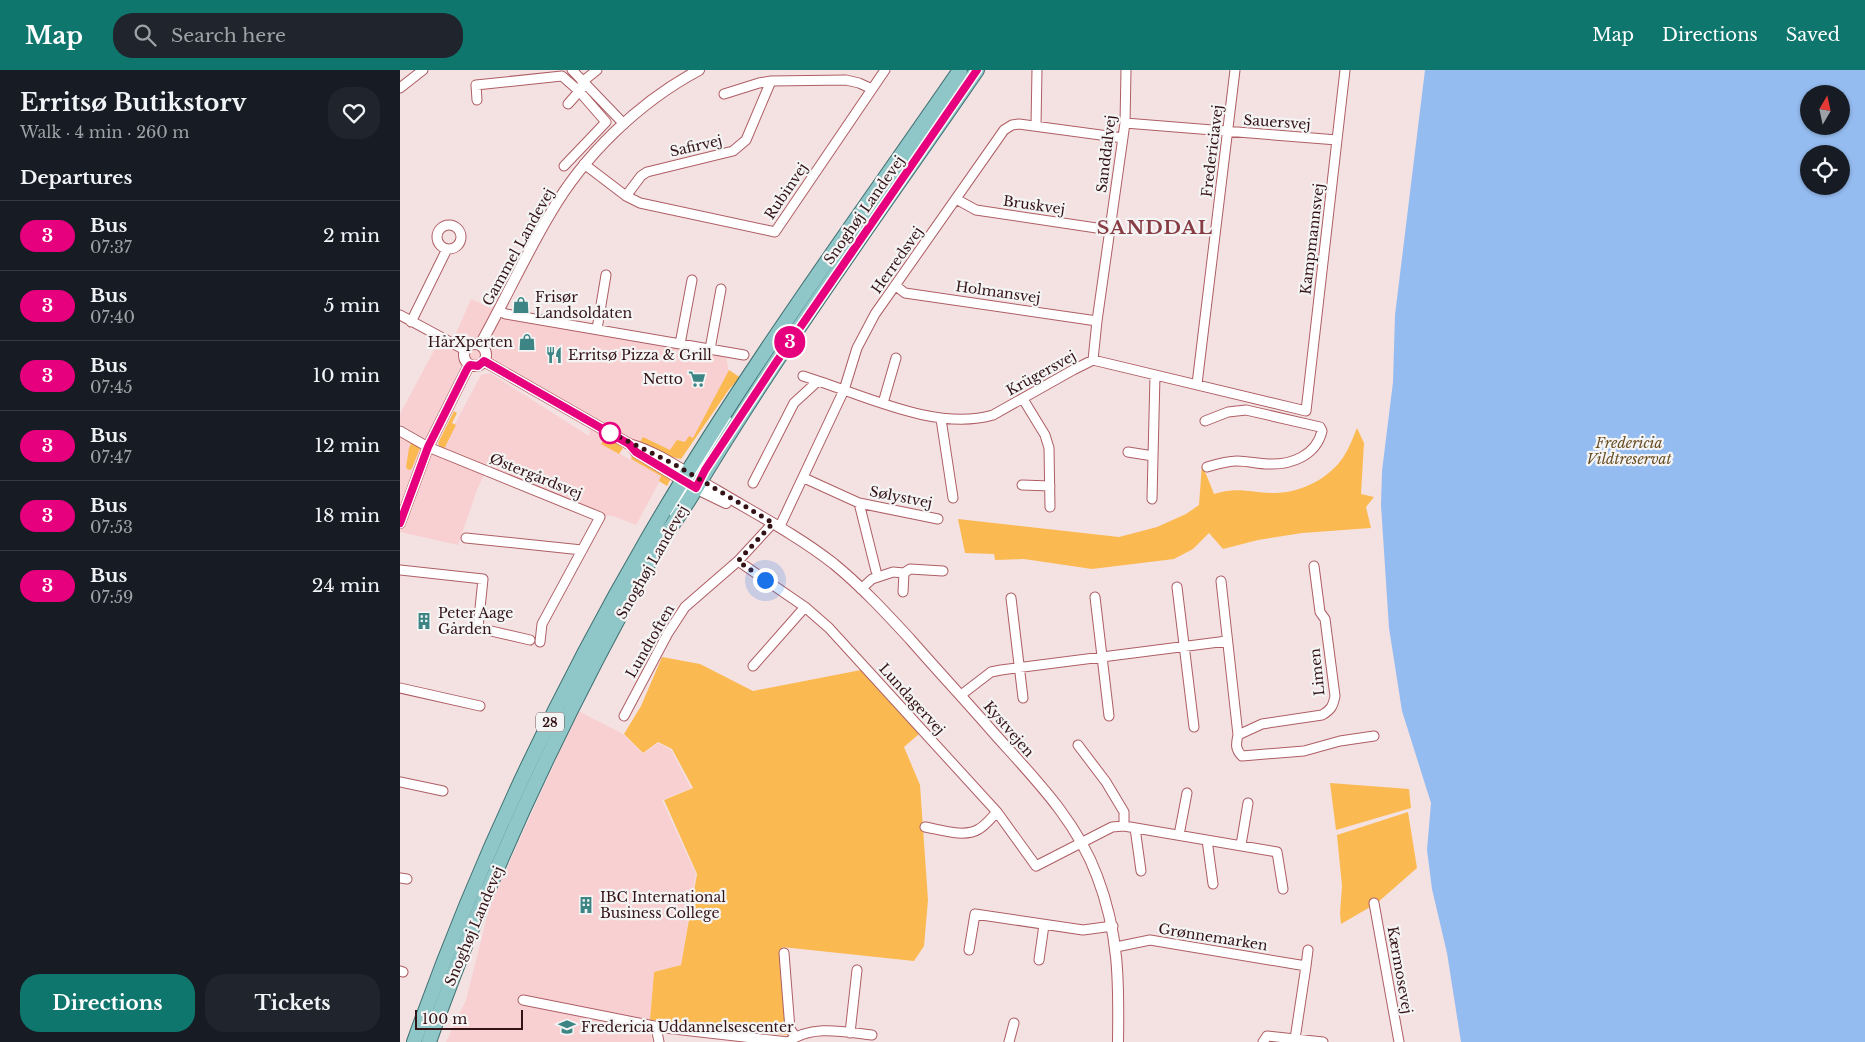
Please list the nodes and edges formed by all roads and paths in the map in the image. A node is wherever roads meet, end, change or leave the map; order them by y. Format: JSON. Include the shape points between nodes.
{"nodes":[{"id":1,"x":424,"y":70,"type":"edge"},
{"id":2,"x":572,"y":70,"type":"edge"},
{"id":3,"x":597,"y":70,"type":"edge"},
{"id":4,"x":699,"y":70,"type":"edge"},
{"id":5,"x":884,"y":70,"type":"edge"},
{"id":6,"x":960,"y":70,"type":"edge"},
{"id":7,"x":977,"y":70,"type":"edge"},
{"id":8,"x":1037,"y":70,"type":"edge"},
{"id":9,"x":1126,"y":70,"type":"edge"},
{"id":10,"x":1235,"y":70,"type":"edge"},
{"id":11,"x":1345,"y":70,"type":"edge"},
{"id":12,"x":771,"y":81,"type":"junction"},
{"id":13,"x":582,"y":86,"type":"junction"},
{"id":14,"x":400,"y":88,"type":"edge"},
{"id":15,"x":872,"y":89,"type":"junction"},
{"id":16,"x":724,"y":94,"type":"dead end"},
{"id":17,"x":477,"y":100,"type":"dead end"},
{"id":18,"x":568,"y":104,"type":"dead end"},
{"id":19,"x":1125,"y":123,"type":"junction"},
{"id":20,"x":624,"y":124,"type":"junction"},
{"id":21,"x":1036,"y":125,"type":"junction"},
{"id":22,"x":1228,"y":132,"type":"junction"},
{"id":23,"x":1123,"y":138,"type":"junction"},
{"id":24,"x":1337,"y":140,"type":"junction"},
{"id":25,"x":584,"y":164,"type":"junction"},
{"id":26,"x":564,"y":166,"type":"dead end"},
{"id":27,"x":626,"y":196,"type":"junction"},
{"id":28,"x":956,"y":199,"type":"junction"},
{"id":29,"x":1110,"y":230,"type":"junction"},
{"id":30,"x":447,"y":249,"type":"dead end"},
{"id":31,"x":606,"y":275,"type":"dead end"},
{"id":32,"x":692,"y":280,"type":"dead end"},
{"id":33,"x":896,"y":286,"type":"junction"},
{"id":34,"x":721,"y":289,"type":"dead end"},
{"id":35,"x":498,"y":311,"type":"junction"},
{"id":36,"x":400,"y":315,"type":"edge"},
{"id":37,"x":1097,"y":321,"type":"junction"},
{"id":38,"x":411,"y":322,"type":"junction"},
{"id":39,"x":597,"y":330,"type":"junction"},
{"id":40,"x":680,"y":344,"type":"junction"},
{"id":41,"x":480,"y":345,"type":"junction"},
{"id":42,"x":710,"y":349,"type":"junction"},
{"id":43,"x":465,"y":350,"type":"junction"},
{"id":44,"x":744,"y":355,"type":"dead end"},
{"id":45,"x":896,"y":358,"type":"dead end"},
{"id":46,"x":1093,"y":360,"type":"junction"},
{"id":47,"x":484,"y":361,"type":"junction"},
{"id":48,"x":470,"y":365,"type":"junction"},
{"id":49,"x":1155,"y":375,"type":"junction"},
{"id":50,"x":802,"y":376,"type":"dead end"},
{"id":51,"x":818,"y":381,"type":"junction"},
{"id":52,"x":1197,"y":384,"type":"junction"},
{"id":53,"x":844,"y":390,"type":"junction"},
{"id":54,"x":1246,"y":397,"type":"junction"},
{"id":55,"x":1023,"y":399,"type":"junction"},
{"id":56,"x":882,"y":403,"type":"junction"},
{"id":57,"x":1246,"y":410,"type":"junction"},
{"id":58,"x":1306,"y":411,"type":"joint"},
{"id":59,"x":941,"y":419,"type":"junction"},
{"id":60,"x":1206,"y":420,"type":"dead end"},
{"id":61,"x":400,"y":431,"type":"edge"},
{"id":62,"x":428,"y":447,"type":"junction"},
{"id":63,"x":1128,"y":452,"type":"dead end"},
{"id":64,"x":1153,"y":456,"type":"junction"},
{"id":65,"x":1207,"y":467,"type":"dead end"},
{"id":66,"x":804,"y":478,"type":"junction"},
{"id":67,"x":691,"y":481,"type":"junction"},
{"id":68,"x":752,"y":483,"type":"dead end"},
{"id":69,"x":1022,"y":485,"type":"dead end"},
{"id":70,"x":1050,"y":486,"type":"junction"},
{"id":71,"x":953,"y":498,"type":"dead end"},
{"id":72,"x":1152,"y":499,"type":"dead end"},
{"id":73,"x":859,"y":503,"type":"junction"},
{"id":74,"x":1050,"y":507,"type":"dead end"},
{"id":75,"x":938,"y":519,"type":"dead end"},
{"id":76,"x":400,"y":523,"type":"edge"},
{"id":77,"x":777,"y":525,"type":"junction"},
{"id":78,"x":466,"y":538,"type":"dead end"},
{"id":79,"x":582,"y":550,"type":"junction"},
{"id":80,"x":738,"y":561,"type":"junction"},
{"id":81,"x":1314,"y":566,"type":"dead end"},
{"id":82,"x":400,"y":570,"type":"edge"},
{"id":83,"x":876,"y":571,"type":"dead end"},
{"id":84,"x":943,"y":571,"type":"dead end"},
{"id":85,"x":904,"y":573,"type":"junction"},
{"id":86,"x":1221,"y":581,"type":"dead end"},
{"id":87,"x":1177,"y":587,"type":"dead end"},
{"id":88,"x":861,"y":589,"type":"junction"},
{"id":89,"x":903,"y":592,"type":"dead end"},
{"id":90,"x":1095,"y":597,"type":"dead end"},
{"id":91,"x":1011,"y":598,"type":"dead end"},
{"id":92,"x":805,"y":608,"type":"junction"},
{"id":93,"x":530,"y":640,"type":"dead end"},
{"id":94,"x":1227,"y":641,"type":"junction"},
{"id":95,"x":540,"y":642,"type":"dead end"},
{"id":96,"x":1184,"y":646,"type":"junction"},
{"id":97,"x":1102,"y":657,"type":"junction"},
{"id":98,"x":753,"y":666,"type":"dead end"},
{"id":99,"x":1020,"y":667,"type":"junction"},
{"id":100,"x":400,"y":688,"type":"edge"},
{"id":101,"x":961,"y":695,"type":"junction"},
{"id":102,"x":1024,"y":698,"type":"dead end"},
{"id":103,"x":480,"y":706,"type":"dead end"},
{"id":104,"x":624,"y":716,"type":"dead end"},
{"id":105,"x":1109,"y":716,"type":"dead end"},
{"id":106,"x":1194,"y":727,"type":"dead end"},
{"id":107,"x":1238,"y":735,"type":"junction"},
{"id":108,"x":1374,"y":736,"type":"dead end"},
{"id":109,"x":1078,"y":745,"type":"dead end"},
{"id":110,"x":400,"y":782,"type":"edge"},
{"id":111,"x":443,"y":791,"type":"dead end"},
{"id":112,"x":1187,"y":793,"type":"dead end"},
{"id":113,"x":1248,"y":803,"type":"dead end"},
{"id":114,"x":997,"y":812,"type":"junction"},
{"id":115,"x":1124,"y":826,"type":"junction"},
{"id":116,"x":925,"y":827,"type":"dead end"},
{"id":117,"x":1135,"y":828,"type":"junction"},
{"id":118,"x":1179,"y":835,"type":"junction"},
{"id":119,"x":1206,"y":840,"type":"junction"},
{"id":120,"x":1082,"y":843,"type":"junction"},
{"id":121,"x":1241,"y":845,"type":"junction"},
{"id":122,"x":1141,"y":871,"type":"dead end"},
{"id":123,"x":1213,"y":884,"type":"dead end"},
{"id":124,"x":1283,"y":889,"type":"dead end"},
{"id":125,"x":1374,"y":903,"type":"dead end"},
{"id":126,"x":1044,"y":925,"type":"junction"},
{"id":127,"x":1113,"y":926,"type":"junction"},
{"id":128,"x":1116,"y":947,"type":"junction"},
{"id":129,"x":969,"y":950,"type":"dead end"},
{"id":130,"x":1308,"y":950,"type":"dead end"},
{"id":131,"x":784,"y":953,"type":"dead end"},
{"id":132,"x":1039,"y":960,"type":"dead end"},
{"id":133,"x":1306,"y":966,"type":"junction"},
{"id":134,"x":856,"y":970,"type":"dead end"},
{"id":135,"x":435,"y":982,"type":"junction"},
{"id":136,"x":523,"y":1000,"type":"dead end"},
{"id":137,"x":1014,"y":1023,"type":"dead end"},
{"id":138,"x":656,"y":1027,"type":"junction"},
{"id":139,"x":830,"y":1032,"type":"junction"},
{"id":140,"x":854,"y":1036,"type":"edge"},
{"id":141,"x":872,"y":1036,"type":"dead end"},
{"id":142,"x":1295,"y":1039,"type":"junction"},
{"id":143,"x":790,"y":1040,"type":"edge"},
{"id":144,"x":414,"y":1042,"type":"edge"},
{"id":145,"x":420,"y":1042,"type":"edge"},
{"id":146,"x":429,"y":1042,"type":"edge"},
{"id":147,"x":659,"y":1042,"type":"edge"},
{"id":148,"x":829,"y":1042,"type":"edge"},
{"id":149,"x":1009,"y":1042,"type":"edge"},
{"id":150,"x":1118,"y":1042,"type":"edge"},
{"id":151,"x":1262,"y":1042,"type":"edge"},
{"id":152,"x":1322,"y":1042,"type":"edge"},
{"id":153,"x":1399,"y":1042,"type":"edge"}],
"edges":[{"from":1,"to":14,"type":"street"},
{"from":2,"to":13,"type":"street"},
{"from":3,"to":13,"type":"street"},
{"from":4,"to":20,"type":"street","name":"Gammel Landevej","via":[[654,99]]},
{"from":5,"to":15,"type":"street","name":"Rubinvej"},
{"from":6,"to":67,"type":"main road","name":"Snoghøj Landevej","number":"28","via":[[741,388]]},
{"from":7,"to":67,"type":"main road","name":"Snoghøj Landevej","number":"28"},
{"from":8,"to":21,"type":"street"},
{"from":9,"to":19,"type":"street","name":"Sanddalvej"},
{"from":10,"to":22,"type":"street","name":"Fredericiavej"},
{"from":11,"to":24,"type":"street","name":"Kampmannsvej"},
{"from":12,"to":15,"type":"street","via":[[846,80]]},
{"from":12,"to":16,"type":"street"},
{"from":12,"to":27,"type":"street","name":"Safirvej","via":[[746,140],[740,146],[733,151],[647,172]]},
{"from":13,"to":17,"type":"street","via":[[562,76],[476,85]]},
{"from":13,"to":18,"type":"street"},
{"from":13,"to":20,"type":"street"},
{"from":13,"to":26,"type":"street","via":[[606,122]]},
{"from":15,"to":27,"type":"street","name":"Rubinvej","via":[[775,232],[640,203]]},
{"from":19,"to":22,"type":"street","name":"Sauersvej"},
{"from":19,"to":23,"type":"street","name":"Sanddalvej"},
{"from":20,"to":25,"type":"street","name":"Gammel Landevej"},
{"from":21,"to":23,"type":"street","name":"Herredsvej"},
{"from":21,"to":28,"type":"street","name":"Herredsvej","via":[[1012,125],[1004,130]]},
{"from":22,"to":24,"type":"street","name":"Sauersvej"},
{"from":22,"to":52,"type":"street","name":"Fredericiavej"},
{"from":23,"to":29,"type":"street","name":"Sanddalvej"},
{"from":24,"to":58,"type":"street","name":"Kampmannsvej"},
{"from":25,"to":27,"type":"street","name":"Rubinvej"},
{"from":25,"to":35,"type":"street","name":"Gammel Landevej","via":[[550,213]]},
{"from":28,"to":29,"type":"street","name":"Bruskvej","via":[[976,210]]},
{"from":28,"to":33,"type":"street","name":"Herredsvej"},
{"from":29,"to":37,"type":"street","name":"Sanddalvej"},
{"from":30,"to":38,"type":"street"},
{"from":31,"to":39,"type":"street"},
{"from":32,"to":40,"type":"street"},
{"from":33,"to":37,"type":"street","name":"Holmansvej","via":[[905,293]]},
{"from":33,"to":53,"type":"street","name":"Herredsvej","via":[[857,348]]},
{"from":34,"to":42,"type":"street"},
{"from":35,"to":39,"type":"street"},
{"from":35,"to":41,"type":"street","name":"Gammel Landevej"},
{"from":36,"to":38,"type":"street"},
{"from":37,"to":46,"type":"street","name":"Sanddalvej"},
{"from":38,"to":43,"type":"street"},
{"from":39,"to":40,"type":"street"},
{"from":40,"to":42,"type":"street"},
{"from":41,"to":43,"type":"street","via":[[473,344]]},
{"from":41,"to":47,"type":"street","via":[[486,352]]},
{"from":42,"to":44,"type":"street"},
{"from":43,"to":48,"type":"street","via":[[464,358]]},
{"from":45,"to":56,"type":"street"},
{"from":46,"to":49,"type":"street","name":"Krügersvej"},
{"from":46,"to":55,"type":"street","name":"Krügersvej"},
{"from":47,"to":48,"type":"street","via":[[478,366]]},
{"from":47,"to":67,"type":"street","name":"Kystvejen","via":[[629,444],[641,447]]},
{"from":48,"to":62,"type":"street"},
{"from":49,"to":52,"type":"street","name":"Krügersvej"},
{"from":49,"to":64,"type":"street"},
{"from":50,"to":51,"type":"street","name":"Krügersvej"},
{"from":51,"to":53,"type":"street","name":"Krügersvej"},
{"from":51,"to":68,"type":"street","via":[[794,403]]},
{"from":52,"to":54,"type":"street","name":"Krügersvej"},
{"from":53,"to":56,"type":"street","name":"Krügersvej"},
{"from":53,"to":66,"type":"street","name":"Herredsvej"},
{"from":54,"to":57,"type":"street"},
{"from":54,"to":58,"type":"street","name":"Krügersvej"},
{"from":55,"to":59,"type":"street","name":"Krügersvej","via":[[978,420]]},
{"from":55,"to":70,"type":"street","via":[[1045,435],[1049,448]]},
{"from":56,"to":59,"type":"street","name":"Krügersvej"},
{"from":57,"to":60,"type":"street"},
{"from":57,"to":65,"type":"street","via":[[1320,427],[1321,437],[1310,452],[1293,462],[1238,461]]},
{"from":59,"to":71,"type":"street"},
{"from":61,"to":62,"type":"street"},
{"from":62,"to":76,"type":"street"},
{"from":62,"to":79,"type":"street","name":"Østergårdsvej","via":[[600,517]]},
{"from":63,"to":64,"type":"street"},
{"from":64,"to":72,"type":"street"},
{"from":66,"to":73,"type":"street","name":"Sølystvej"},
{"from":66,"to":77,"type":"street","name":"Herredsvej"},
{"from":67,"to":77,"type":"street","name":"Kystvejen"},
{"from":67,"to":135,"type":"main road","name":"Snoghøj Landevej","number":"28","via":[[648,538],[576,669],[513,798]]},
{"from":67,"to":146,"type":"main road","name":"Snoghøj Landevej","number":"28","via":[[527,802],[445,996]]},
{"from":69,"to":70,"type":"street"},
{"from":70,"to":74,"type":"street"},
{"from":73,"to":75,"type":"street","name":"Sølystvej"},
{"from":73,"to":83,"type":"street","name":"Sølystvej"},
{"from":77,"to":80,"type":"street","name":"Lundtoften"},
{"from":77,"to":88,"type":"street","name":"Kystvejen","via":[[834,565]]},
{"from":78,"to":79,"type":"street"},
{"from":79,"to":95,"type":"street","name":"Østergårdsvej","via":[[542,624]]},
{"from":80,"to":92,"type":"street","name":"Lundagervej"},
{"from":80,"to":104,"type":"street","name":"Lundtoften","via":[[685,607]]},
{"from":81,"to":107,"type":"street","name":"Limen","via":[[1320,612],[1325,619],[1334,704],[1322,715],[1262,724]]},
{"from":82,"to":93,"type":"street","via":[[483,579],[478,628]]},
{"from":84,"to":85,"type":"street","via":[[910,569]]},
{"from":85,"to":88,"type":"street","via":[[893,572],[872,578]]},
{"from":85,"to":89,"type":"street"},
{"from":86,"to":94,"type":"street"},
{"from":87,"to":96,"type":"street"},
{"from":88,"to":101,"type":"street","name":"Kystvejen"},
{"from":90,"to":97,"type":"street"},
{"from":91,"to":99,"type":"street"},
{"from":92,"to":98,"type":"street"},
{"from":92,"to":114,"type":"street","name":"Lundagervej","via":[[829,628]]},
{"from":94,"to":96,"type":"street"},
{"from":94,"to":107,"type":"street"},
{"from":96,"to":97,"type":"street"},
{"from":96,"to":106,"type":"street"},
{"from":97,"to":99,"type":"street"},
{"from":97,"to":105,"type":"street"},
{"from":99,"to":101,"type":"street","via":[[991,672]]},
{"from":99,"to":102,"type":"street"},
{"from":100,"to":103,"type":"street"},
{"from":101,"to":120,"type":"street","name":"Kystvejen","via":[[1059,807]]},
{"from":107,"to":108,"type":"street","via":[[1238,752],[1248,757],[1304,751]]},
{"from":109,"to":115,"type":"street","via":[[1124,812]]},
{"from":110,"to":111,"type":"street"},
{"from":112,"to":118,"type":"street"},
{"from":113,"to":121,"type":"street"},
{"from":114,"to":116,"type":"street","via":[[971,832]]},
{"from":114,"to":120,"type":"street","name":"Lundagervej","via":[[1036,866]]},
{"from":115,"to":117,"type":"street"},
{"from":115,"to":120,"type":"street","via":[[1112,827]]},
{"from":117,"to":118,"type":"street"},
{"from":117,"to":122,"type":"street"},
{"from":118,"to":119,"type":"street"},
{"from":119,"to":121,"type":"street"},
{"from":119,"to":123,"type":"street"},
{"from":120,"to":127,"type":"street","name":"Kystvejen","via":[[1097,876]]},
{"from":121,"to":124,"type":"street","via":[[1277,852]]},
{"from":125,"to":153,"type":"street","name":"Kærmosevej"},
{"from":126,"to":127,"type":"street","via":[[1083,930]]},
{"from":126,"to":129,"type":"street","via":[[975,914]]},
{"from":126,"to":132,"type":"street"},
{"from":127,"to":128,"type":"street","name":"Kystvejen"},
{"from":128,"to":133,"type":"street","name":"Grønnemarken","via":[[1150,940]]},
{"from":128,"to":150,"type":"street","name":"Kystvejen"},
{"from":130,"to":133,"type":"street"},
{"from":131,"to":143,"type":"street"},
{"from":133,"to":142,"type":"street"},
{"from":134,"to":140,"type":"street"},
{"from":135,"to":144,"type":"main road","name":"Snoghøj Landevej","number":"28"},
{"from":135,"to":145,"type":"main road","via":[[434,1004]]},
{"from":136,"to":138,"type":"street"},
{"from":137,"to":149,"type":"street"},
{"from":138,"to":143,"type":"street"},
{"from":138,"to":147,"type":"street"},
{"from":139,"to":140,"type":"street"},
{"from":139,"to":143,"type":"street","via":[[801,1033]]},
{"from":139,"to":148,"type":"street"},
{"from":140,"to":141,"type":"street"},
{"from":142,"to":151,"type":"street","via":[[1267,1036]]},
{"from":142,"to":152,"type":"street"}]}
